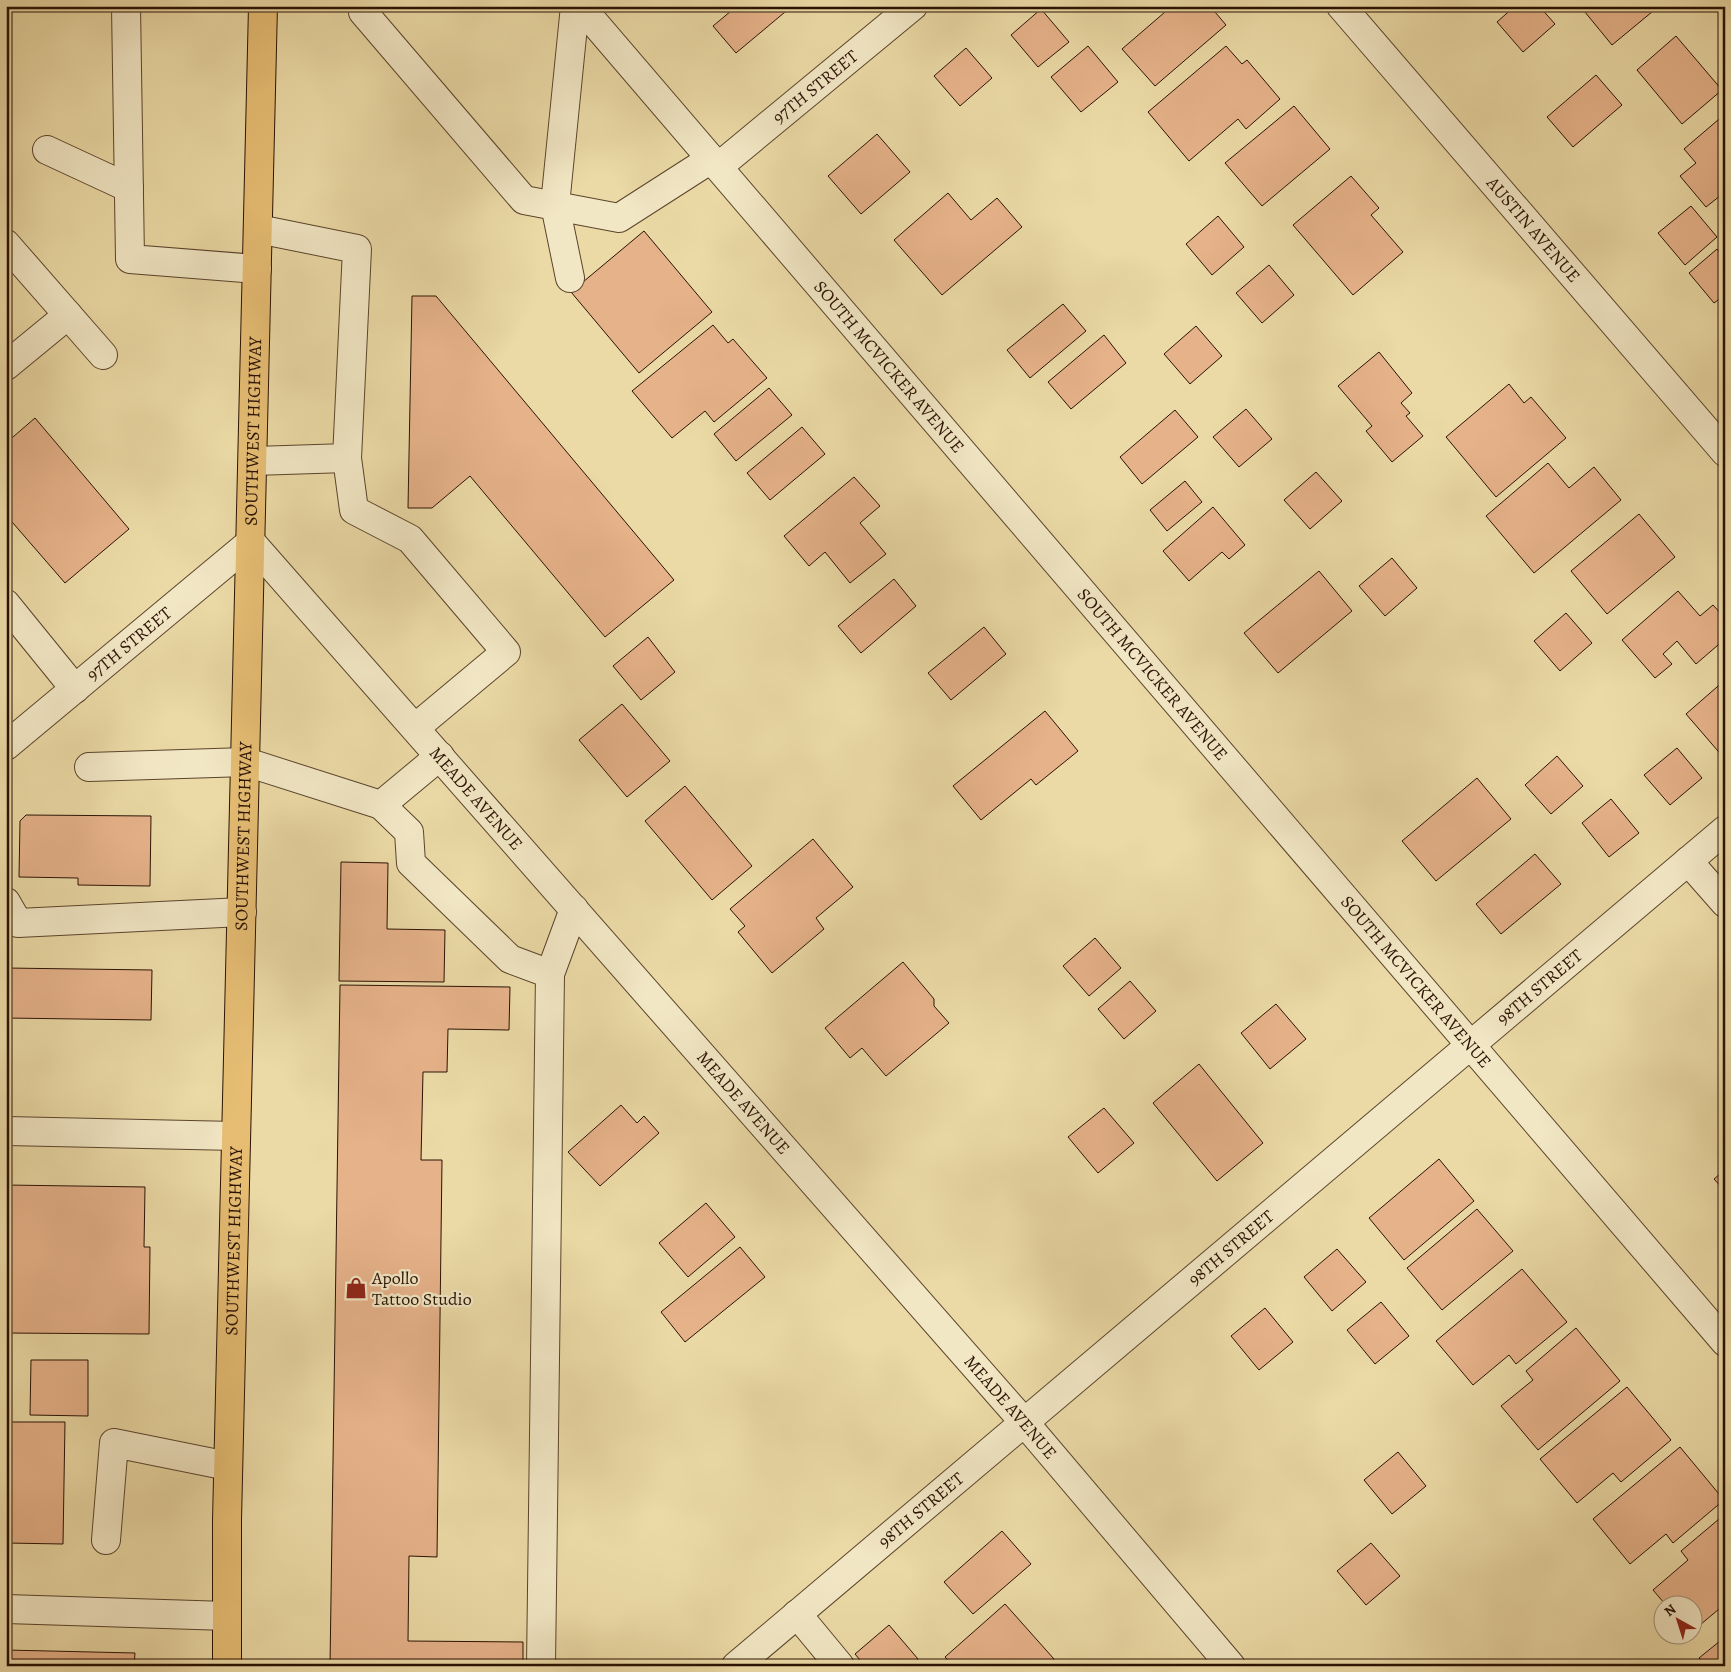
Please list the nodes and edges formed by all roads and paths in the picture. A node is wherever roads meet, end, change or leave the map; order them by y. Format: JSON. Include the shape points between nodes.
{"nodes":[{"id":1,"x":126,"y":6,"type":"edge"},
{"id":2,"x":263,"y":6,"type":"edge"},
{"id":3,"x":363,"y":6,"type":"edge"},
{"id":4,"x":575,"y":6,"type":"edge"},
{"id":5,"x":580,"y":6,"type":"edge"},
{"id":6,"x":913,"y":6,"type":"edge"},
{"id":7,"x":1341,"y":6,"type":"edge"},
{"id":8,"x":47,"y":150,"type":"dead end"},
{"id":9,"x":715,"y":163,"type":"junction"},
{"id":10,"x":129,"y":188,"type":"junction"},
{"id":11,"x":555,"y":206,"type":"junction"},
{"id":12,"x":258,"y":229,"type":"junction"},
{"id":13,"x":6,"y":244,"type":"edge"},
{"id":14,"x":257,"y":269,"type":"junction"},
{"id":15,"x":570,"y":278,"type":"dead end"},
{"id":16,"x":68,"y":315,"type":"junction"},
{"id":17,"x":103,"y":355,"type":"dead end"},
{"id":18,"x":6,"y":366,"type":"edge"},
{"id":19,"x":1725,"y":452,"type":"edge"},
{"id":20,"x":346,"y":458,"type":"junction"},
{"id":21,"x":254,"y":461,"type":"junction"},
{"id":22,"x":252,"y":542,"type":"junction"},
{"id":23,"x":6,"y":604,"type":"edge"},
{"id":24,"x":75,"y":689,"type":"junction"},
{"id":25,"x":415,"y":728,"type":"junction"},
{"id":26,"x":6,"y":746,"type":"edge"},
{"id":27,"x":440,"y":756,"type":"junction"},
{"id":28,"x":246,"y":762,"type":"junction"},
{"id":29,"x":89,"y":767,"type":"dead end"},
{"id":30,"x":382,"y":805,"type":"junction"},
{"id":31,"x":1725,"y":830,"type":"edge"},
{"id":32,"x":1688,"y":861,"type":"junction"},
{"id":33,"x":6,"y":902,"type":"edge"},
{"id":34,"x":1725,"y":903,"type":"edge"},
{"id":35,"x":574,"y":909,"type":"junction"},
{"id":36,"x":242,"y":912,"type":"junction"},
{"id":37,"x":550,"y":974,"type":"junction"},
{"id":38,"x":1470,"y":1045,"type":"junction"},
{"id":39,"x":6,"y":1131,"type":"edge"},
{"id":40,"x":236,"y":1136,"type":"junction"},
{"id":41,"x":1725,"y":1342,"type":"edge"},
{"id":42,"x":1024,"y":1422,"type":"junction"},
{"id":43,"x":228,"y":1466,"type":"junction"},
{"id":44,"x":106,"y":1540,"type":"dead end"},
{"id":45,"x":6,"y":1608,"type":"edge"},
{"id":46,"x":797,"y":1614,"type":"junction"},
{"id":47,"x":227,"y":1616,"type":"junction"},
{"id":48,"x":227,"y":1666,"type":"edge"},
{"id":49,"x":541,"y":1666,"type":"edge"},
{"id":50,"x":736,"y":1666,"type":"edge"},
{"id":51,"x":840,"y":1666,"type":"edge"},
{"id":52,"x":1231,"y":1666,"type":"edge"}],
"edges":[{"from":1,"to":10,"type":"street"},
{"from":2,"to":12,"type":"main road","name":"SOUTHWEST HIGHWAY"},
{"from":3,"to":11,"type":"street","name":"97TH STREET","via":[[363,12],[524,200]]},
{"from":4,"to":11,"type":"street"},
{"from":5,"to":9,"type":"street","name":"SOUTH MCVICKER AVENUE"},
{"from":6,"to":9,"type":"street","name":"97TH STREET"},
{"from":7,"to":19,"type":"street","name":"AUSTIN AVENUE"},
{"from":8,"to":10,"type":"street"},
{"from":9,"to":11,"type":"street","name":"97TH STREET","via":[[619,218]]},
{"from":9,"to":38,"type":"street","name":"SOUTH MCVICKER AVENUE"},
{"from":10,"to":14,"type":"street","via":[[130,259]]},
{"from":11,"to":15,"type":"street"},
{"from":12,"to":14,"type":"main road","name":"SOUTHWEST HIGHWAY"},
{"from":12,"to":20,"type":"street","via":[[357,249]]},
{"from":13,"to":16,"type":"street"},
{"from":14,"to":21,"type":"main road","name":"SOUTHWEST HIGHWAY"},
{"from":16,"to":17,"type":"street"},
{"from":16,"to":18,"type":"street"},
{"from":20,"to":21,"type":"street"},
{"from":20,"to":25,"type":"street","via":[[354,510],[410,539],[506,652]]},
{"from":21,"to":22,"type":"main road","name":"SOUTHWEST HIGHWAY"},
{"from":22,"to":24,"type":"street","name":"97TH STREET"},
{"from":22,"to":25,"type":"street","name":"MEADE AVENUE"},
{"from":22,"to":28,"type":"main road","name":"SOUTHWEST HIGHWAY"},
{"from":23,"to":24,"type":"street"},
{"from":24,"to":26,"type":"street","name":"97TH STREET"},
{"from":25,"to":27,"type":"street","name":"MEADE AVENUE"},
{"from":27,"to":30,"type":"street"},
{"from":27,"to":35,"type":"street","name":"MEADE AVENUE"},
{"from":28,"to":29,"type":"street"},
{"from":28,"to":30,"type":"street"},
{"from":28,"to":36,"type":"main road","name":"SOUTHWEST HIGHWAY"},
{"from":30,"to":37,"type":"street","via":[[409,832],[411,863],[510,959]]},
{"from":31,"to":32,"type":"street","name":"98TH STREET"},
{"from":32,"to":34,"type":"street"},
{"from":32,"to":38,"type":"street","name":"98TH STREET"},
{"from":33,"to":36,"type":"street","via":[[18,923]]},
{"from":35,"to":37,"type":"street"},
{"from":35,"to":42,"type":"street","name":"MEADE AVENUE"},
{"from":36,"to":40,"type":"main road","name":"SOUTHWEST HIGHWAY"},
{"from":37,"to":49,"type":"street"},
{"from":38,"to":41,"type":"street","name":"SOUTH MCVICKER AVENUE"},
{"from":38,"to":42,"type":"street","name":"98TH STREET"},
{"from":39,"to":40,"type":"street"},
{"from":40,"to":43,"type":"main road","name":"SOUTHWEST HIGHWAY"},
{"from":42,"to":46,"type":"street","name":"98TH STREET"},
{"from":42,"to":52,"type":"street","name":"MEADE AVENUE"},
{"from":43,"to":44,"type":"street","via":[[114,1443]]},
{"from":43,"to":47,"type":"main road","name":"SOUTHWEST HIGHWAY"},
{"from":45,"to":47,"type":"street"},
{"from":46,"to":50,"type":"street","name":"98TH STREET"},
{"from":46,"to":51,"type":"street"},
{"from":47,"to":48,"type":"main road","name":"SOUTHWEST HIGHWAY"}]}
